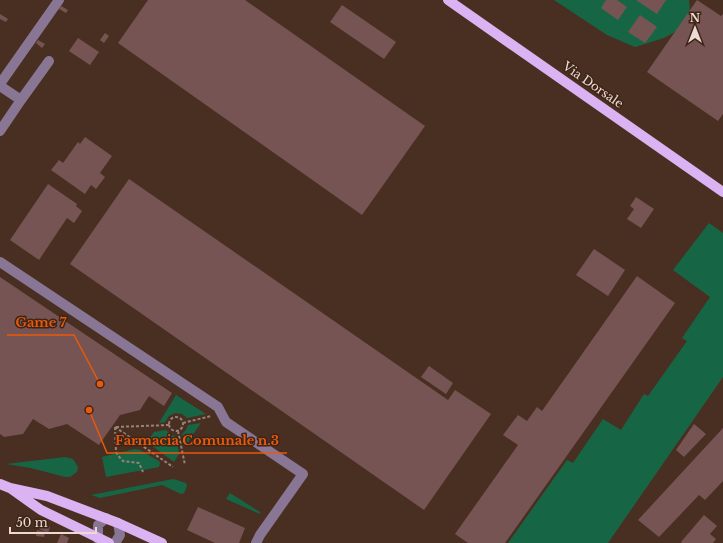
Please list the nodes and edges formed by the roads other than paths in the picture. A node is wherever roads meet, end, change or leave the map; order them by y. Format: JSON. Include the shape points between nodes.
{"nodes":[{"id":1,"x":59,"y":0,"type":"edge"},
{"id":2,"x":448,"y":0,"type":"edge"},
{"id":3,"x":49,"y":61,"type":"dead end"},
{"id":4,"x":0,"y":85,"type":"edge"},
{"id":5,"x":21,"y":100,"type":"junction"},
{"id":6,"x":0,"y":131,"type":"edge"},
{"id":7,"x":723,"y":192,"type":"edge"},
{"id":8,"x":0,"y":262,"type":"edge"},
{"id":9,"x":0,"y":484,"type":"edge"},
{"id":10,"x":10,"y":488,"type":"junction"},
{"id":11,"x":106,"y":518,"type":"junction"},
{"id":12,"x":118,"y":523,"type":"junction"},
{"id":13,"x":258,"y":539,"type":"edge"},
{"id":14,"x":106,"y":542,"type":"edge"},
{"id":15,"x":162,"y":543,"type":"edge"}],
"edges":[{"from":1,"to":4,"type":"street"},
{"from":2,"to":7,"type":"main road","name":"Via Dorsale"},
{"from":3,"to":5,"type":"street"},
{"from":4,"to":5,"type":"street"},
{"from":5,"to":6,"type":"street"},
{"from":8,"to":13,"type":"street","via":[[218,407],[226,422],[303,474]]},
{"from":9,"to":10,"type":"main road"},
{"from":10,"to":11,"type":"main road","via":[[47,496]]},
{"from":10,"to":14,"type":"main road","via":[[41,510]]},
{"from":11,"to":12,"type":"main road"},
{"from":11,"to":14,"type":"street","via":[[98,526]]},
{"from":12,"to":14,"type":"street","via":[[120,535]]},
{"from":12,"to":15,"type":"main road"}]}
